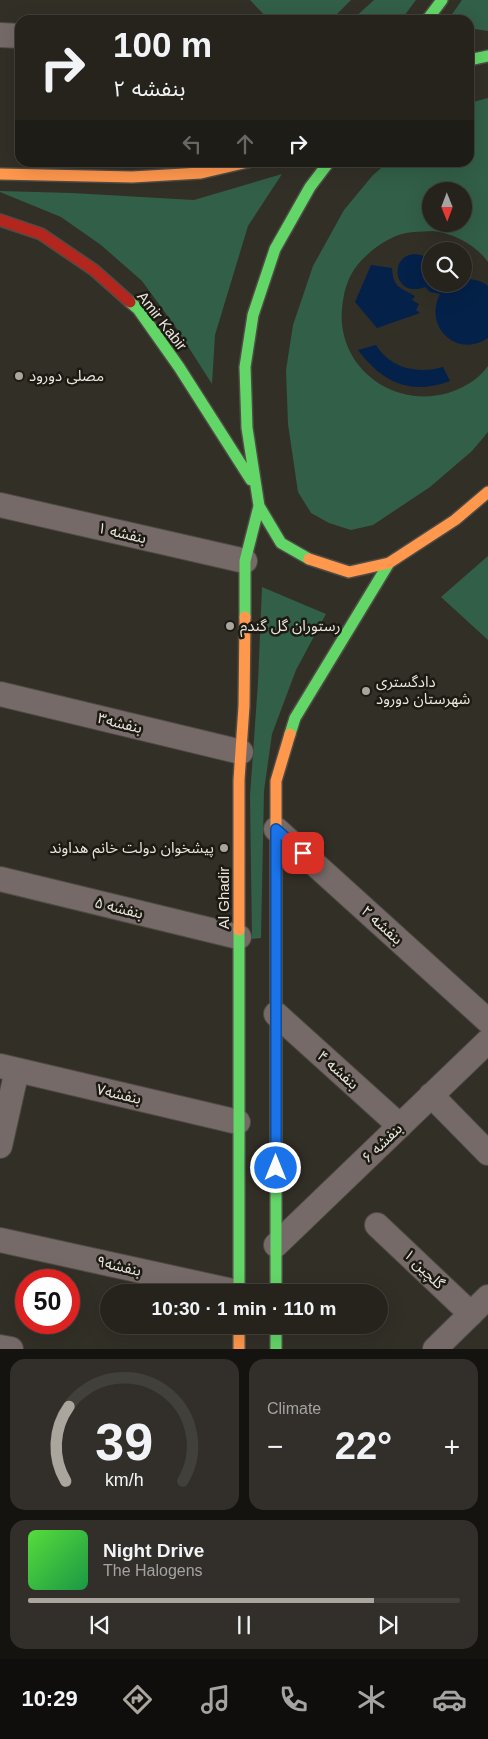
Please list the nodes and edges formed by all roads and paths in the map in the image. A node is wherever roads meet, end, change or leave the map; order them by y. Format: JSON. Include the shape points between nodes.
{"nodes":[{"id":1,"x":442,"y":0,"type":"edge"},
{"id":2,"x":431,"y":15,"type":"edge"},
{"id":3,"x":0,"y":36,"type":"edge"},
{"id":4,"x":15,"y":36,"type":"edge"},
{"id":5,"x":488,"y":56,"type":"edge"},
{"id":6,"x":474,"y":59,"type":"edge"},
{"id":7,"x":227,"y":167,"type":"edge"},
{"id":8,"x":325,"y":167,"type":"edge"},
{"id":9,"x":0,"y":174,"type":"edge"},
{"id":10,"x":0,"y":220,"type":"edge"},
{"id":11,"x":256,"y":488,"type":"junction"},
{"id":12,"x":488,"y":492,"type":"edge"},
{"id":13,"x":0,"y":505,"type":"edge"},
{"id":14,"x":259,"y":506,"type":"junction"},
{"id":15,"x":245,"y":561,"type":"junction"},
{"id":16,"x":389,"y":563,"type":"junction"},
{"id":17,"x":0,"y":694,"type":"edge"},
{"id":18,"x":241,"y":752,"type":"junction"},
{"id":19,"x":276,"y":829,"type":"junction"},
{"id":20,"x":0,"y":879,"type":"edge"},
{"id":21,"x":239,"y":937,"type":"junction"},
{"id":22,"x":276,"y":1014,"type":"junction"},
{"id":23,"x":488,"y":1021,"type":"edge"},
{"id":24,"x":488,"y":1041,"type":"edge"},
{"id":25,"x":9,"y":1068,"type":"edge"},
{"id":26,"x":431,"y":1096,"type":"junction"},
{"id":27,"x":238,"y":1122,"type":"junction"},
{"id":28,"x":400,"y":1126,"type":"junction"},
{"id":29,"x":0,"y":1146,"type":"edge"},
{"id":30,"x":488,"y":1152,"type":"edge"},
{"id":31,"x":377,"y":1225,"type":"dead end"},
{"id":32,"x":0,"y":1240,"type":"edge"},
{"id":33,"x":276,"y":1245,"type":"junction"},
{"id":34,"x":201,"y":1284,"type":"edge"},
{"id":35,"x":238,"y":1284,"type":"edge"},
{"id":36,"x":276,"y":1284,"type":"edge"},
{"id":37,"x":488,"y":1297,"type":"edge"},
{"id":38,"x":470,"y":1314,"type":"junction"},
{"id":39,"x":239,"y":1334,"type":"edge"},
{"id":40,"x":276,"y":1334,"type":"edge"},
{"id":41,"x":0,"y":1347,"type":"edge"},
{"id":42,"x":11,"y":1349,"type":"edge"},
{"id":43,"x":239,"y":1349,"type":"edge"},
{"id":44,"x":276,"y":1349,"type":"edge"},
{"id":45,"x":435,"y":1349,"type":"edge"}],
"edges":[{"from":1,"to":2,"type":"main road"},
{"from":3,"to":4,"type":"street"},
{"from":5,"to":6,"type":"main road"},
{"from":7,"to":9,"type":"main road","via":[[201,173],[132,177]]},
{"from":8,"to":11,"type":"main road","via":[[310,187],[275,249],[253,315],[245,367],[247,428]]},
{"from":10,"to":11,"type":"main road","name":"Amir Kabir","via":[[41,234],[94,270],[138,309]]},
{"from":11,"to":14,"type":"main road"},
{"from":12,"to":16,"type":"main road","via":[[455,520]]},
{"from":13,"to":15,"type":"street","name":"بنفشه ۱"},
{"from":14,"to":15,"type":"main road","name":"Al Ghadir"},
{"from":14,"to":16,"type":"main road","via":[[281,543],[312,561],[349,572]]},
{"from":15,"to":18,"type":"main road","name":"Al Ghadir"},
{"from":16,"to":19,"type":"main road","via":[[295,718],[276,781]]},
{"from":17,"to":18,"type":"street","name":"بنفشه۳"},
{"from":18,"to":21,"type":"main road","name":"Al Ghadir"},
{"from":19,"to":22,"type":"main road"},
{"from":19,"to":23,"type":"street","name":"بنفشه ۲"},
{"from":20,"to":21,"type":"street","name":"بنفشه ۵"},
{"from":21,"to":27,"type":"main road","name":"Al Ghadir"},
{"from":22,"to":28,"type":"street","name":"بنفشه ۴"},
{"from":22,"to":33,"type":"main road"},
{"from":24,"to":26,"type":"street","name":"بنفشه ۶"},
{"from":25,"to":27,"type":"street","name":"بنفشه۷"},
{"from":25,"to":29,"type":"street"},
{"from":26,"to":28,"type":"street","name":"بنفشه ۶"},
{"from":26,"to":30,"type":"street"},
{"from":27,"to":35,"type":"main road","name":"Al Ghadir"},
{"from":28,"to":33,"type":"street","name":"بنفشه ۶"},
{"from":31,"to":38,"type":"street","name":"گلچین ۱"},
{"from":32,"to":34,"type":"street","name":"بنفشه۹"},
{"from":33,"to":36,"type":"main road"},
{"from":37,"to":38,"type":"street"},
{"from":38,"to":45,"type":"street"},
{"from":39,"to":43,"type":"main road"},
{"from":40,"to":44,"type":"main road"},
{"from":41,"to":42,"type":"street"}]}
